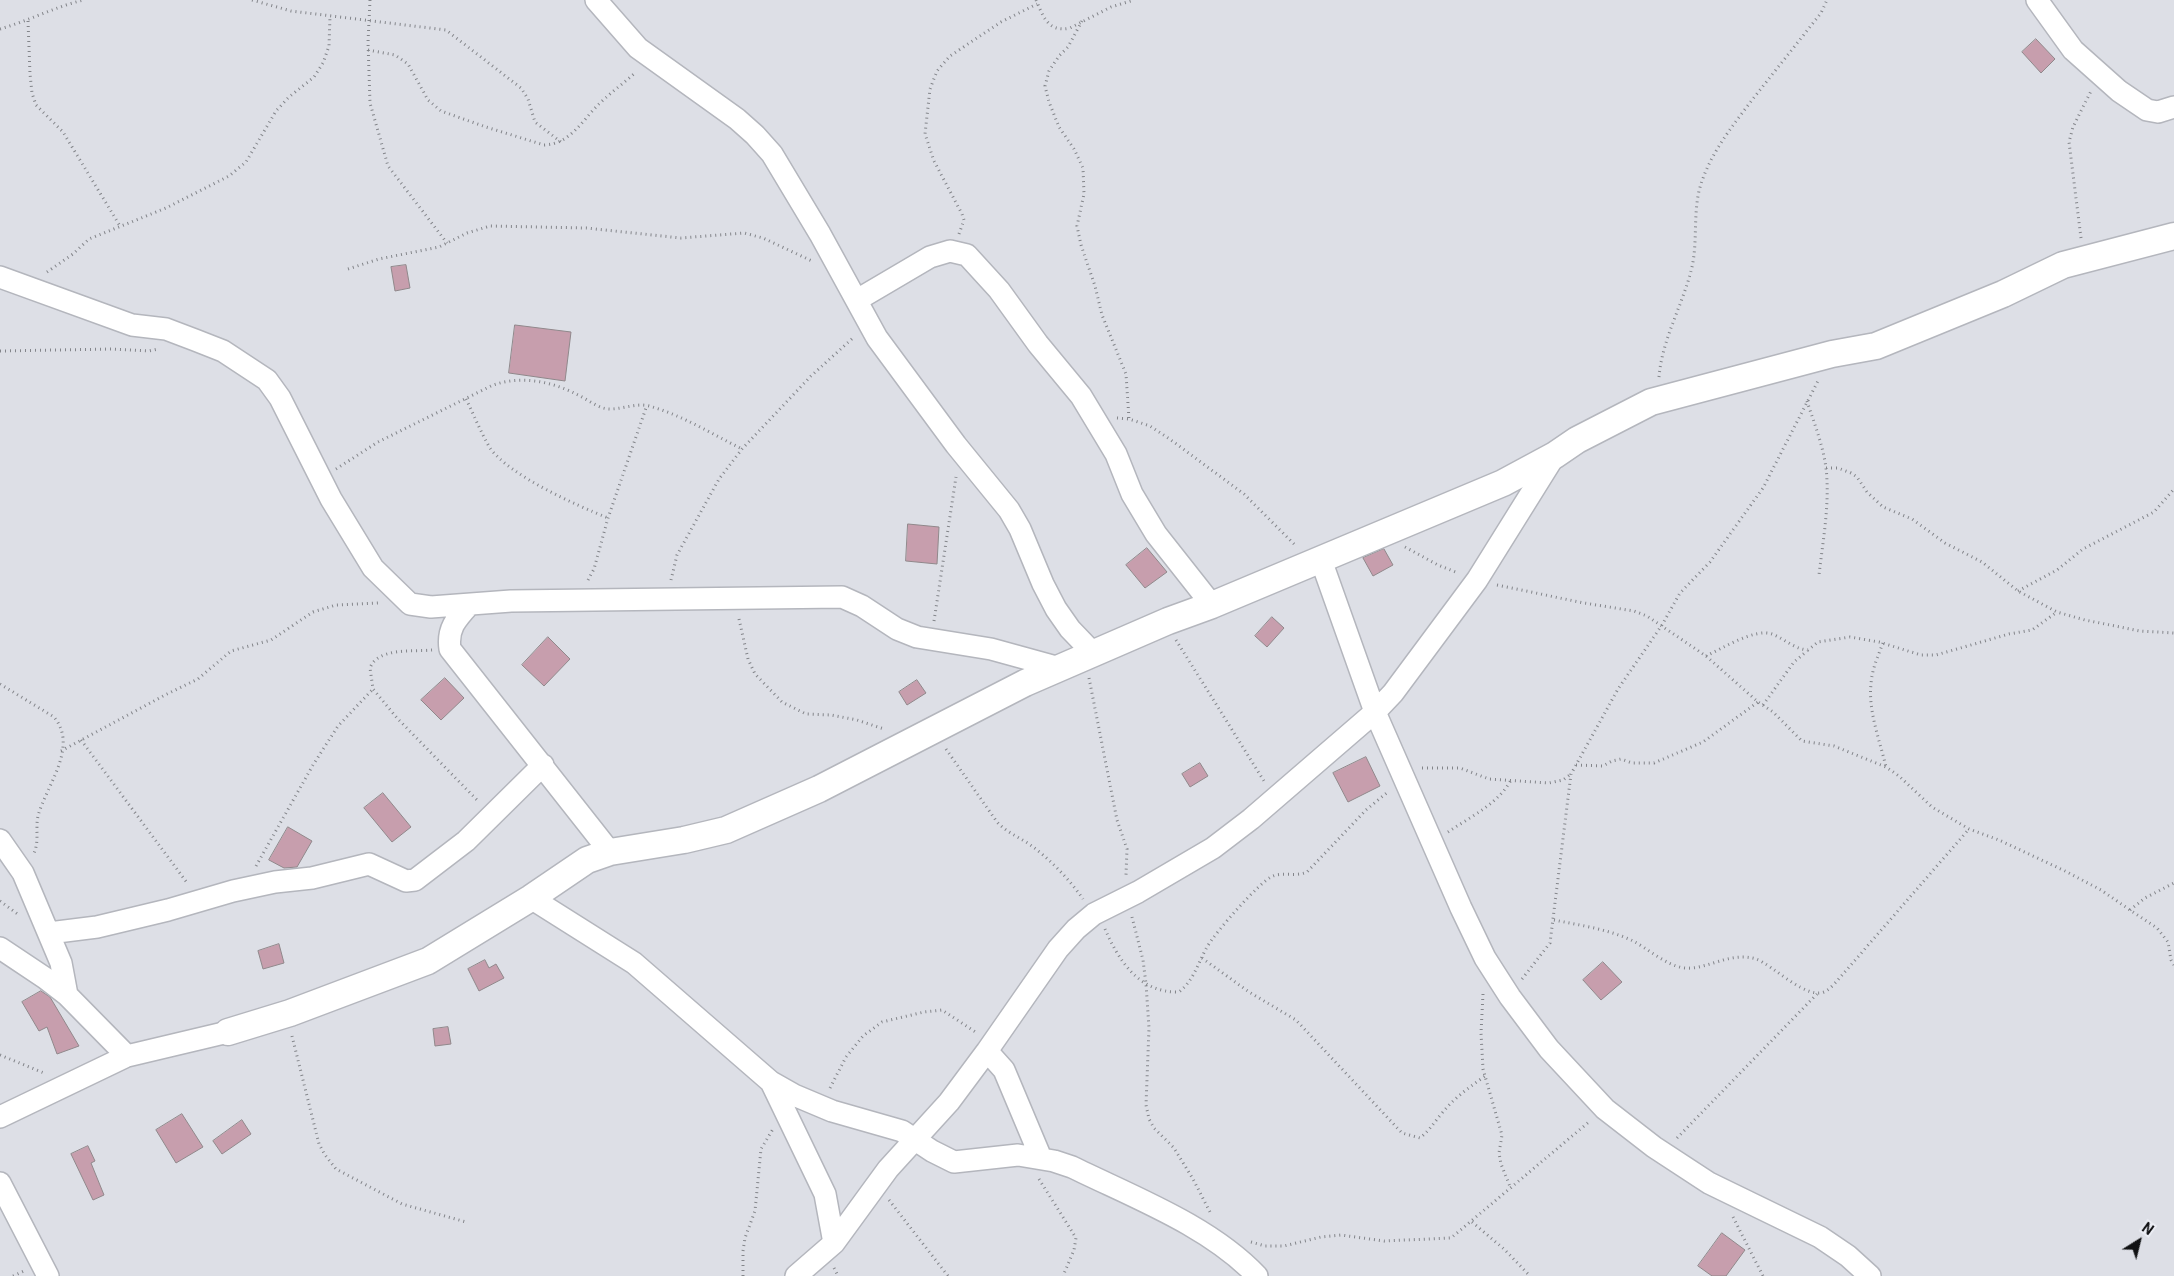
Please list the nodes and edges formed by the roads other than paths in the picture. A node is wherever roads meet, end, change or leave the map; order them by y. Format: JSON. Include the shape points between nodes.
{"nodes":[{"id":1,"x":596,"y":0,"type":"edge"},
{"id":2,"x":2037,"y":0,"type":"edge"},
{"id":3,"x":2174,"y":107,"type":"edge"},
{"id":4,"x":2174,"y":236,"type":"edge"},
{"id":5,"x":0,"y":277,"type":"edge"},
{"id":6,"x":857,"y":300,"type":"junction"},
{"id":7,"x":1555,"y":455,"type":"junction"},
{"id":8,"x":1317,"y":561,"type":"junction"},
{"id":9,"x":469,"y":605,"type":"junction"},
{"id":10,"x":1212,"y":605,"type":"junction"},
{"id":11,"x":1090,"y":656,"type":"junction"},
{"id":12,"x":1060,"y":668,"type":"junction"},
{"id":13,"x":1375,"y":712,"type":"junction"},
{"id":14,"x":543,"y":764,"type":"junction"},
{"id":15,"x":0,"y":840,"type":"edge"},
{"id":16,"x":610,"y":852,"type":"junction"},
{"id":17,"x":532,"y":898,"type":"junction"},
{"id":18,"x":49,"y":934,"type":"junction"},
{"id":19,"x":0,"y":948,"type":"edge"},
{"id":20,"x":67,"y":995,"type":"junction"},
{"id":21,"x":228,"y":1032,"type":"joint"},
{"id":22,"x":989,"y":1048,"type":"junction"},
{"id":23,"x":127,"y":1056,"type":"junction"},
{"id":24,"x":771,"y":1082,"type":"junction"},
{"id":25,"x":0,"y":1117,"type":"edge"},
{"id":26,"x":915,"y":1139,"type":"junction"},
{"id":27,"x":1038,"y":1167,"type":"junction"},
{"id":28,"x":0,"y":1183,"type":"edge"},
{"id":29,"x":834,"y":1243,"type":"junction"},
{"id":30,"x":48,"y":1276,"type":"edge"},
{"id":31,"x":796,"y":1276,"type":"edge"},
{"id":32,"x":1257,"y":1276,"type":"edge"},
{"id":33,"x":1870,"y":1276,"type":"edge"}],
"edges":[{"from":1,"to":6,"type":"street","via":[[624,34],[652,58],[756,135],[772,154]]},
{"from":2,"to":3,"type":"street","via":[[2073,50],[2119,91],[2148,110],[2158,112]]},
{"from":4,"to":7,"type":"street","via":[[2064,265],[1876,346],[1832,354],[1657,400],[1577,440]]},
{"from":5,"to":9,"type":"street","via":[[132,325],[166,328],[223,352],[267,380],[280,398],[330,499],[373,568],[410,604],[431,607]]},
{"from":6,"to":10,"type":"street","via":[[930,257],[950,251],[968,255],[1081,396],[1116,454],[1132,494],[1156,534]]},
{"from":6,"to":11,"type":"street","via":[[877,338],[1009,510],[1056,609]]},
{"from":7,"to":8,"type":"street","via":[[1503,483]]},
{"from":7,"to":13,"type":"street","via":[[1476,580],[1393,693]]},
{"from":8,"to":10,"type":"street"},
{"from":8,"to":13,"type":"street"},
{"from":9,"to":12,"type":"street","via":[[511,601],[842,598],[917,637],[991,650]]},
{"from":9,"to":14,"type":"street","via":[[450,630],[450,649]]},
{"from":10,"to":11,"type":"street"},
{"from":11,"to":12,"type":"street"},
{"from":12,"to":16,"type":"street","via":[[812,792],[726,830]]},
{"from":13,"to":22,"type":"street","via":[[1213,848],[1096,913],[1076,929],[1058,949]]},
{"from":13,"to":33,"type":"street","via":[[1489,964],[1549,1049],[1605,1109],[1663,1154],[1709,1183],[1820,1237]]},
{"from":14,"to":16,"type":"street"},
{"from":14,"to":18,"type":"street","via":[[466,841],[415,880],[406,882],[369,864],[312,878],[243,888],[168,910]]},
{"from":15,"to":18,"type":"street","via":[[23,873]]},
{"from":16,"to":17,"type":"street","via":[[587,860]]},
{"from":17,"to":21,"type":"street","via":[[428,961],[290,1013]]},
{"from":17,"to":24,"type":"street","via":[[634,963]]},
{"from":18,"to":20,"type":"street"},
{"from":19,"to":20,"type":"street"},
{"from":20,"to":23,"type":"street"},
{"from":21,"to":23,"type":"street"},
{"from":22,"to":26,"type":"street"},
{"from":22,"to":27,"type":"street","via":[[1004,1070]]},
{"from":23,"to":25,"type":"street"},
{"from":24,"to":26,"type":"street","via":[[820,1106],[902,1131]]},
{"from":24,"to":29,"type":"street","via":[[825,1194]]},
{"from":26,"to":27,"type":"street","via":[[954,1162],[1018,1155]]},
{"from":26,"to":29,"type":"street","via":[[877,1183]]},
{"from":27,"to":32,"type":"street","via":[[1072,1167],[1186,1224],[1233,1255]]},
{"from":28,"to":30,"type":"street"},
{"from":29,"to":31,"type":"street"}]}
